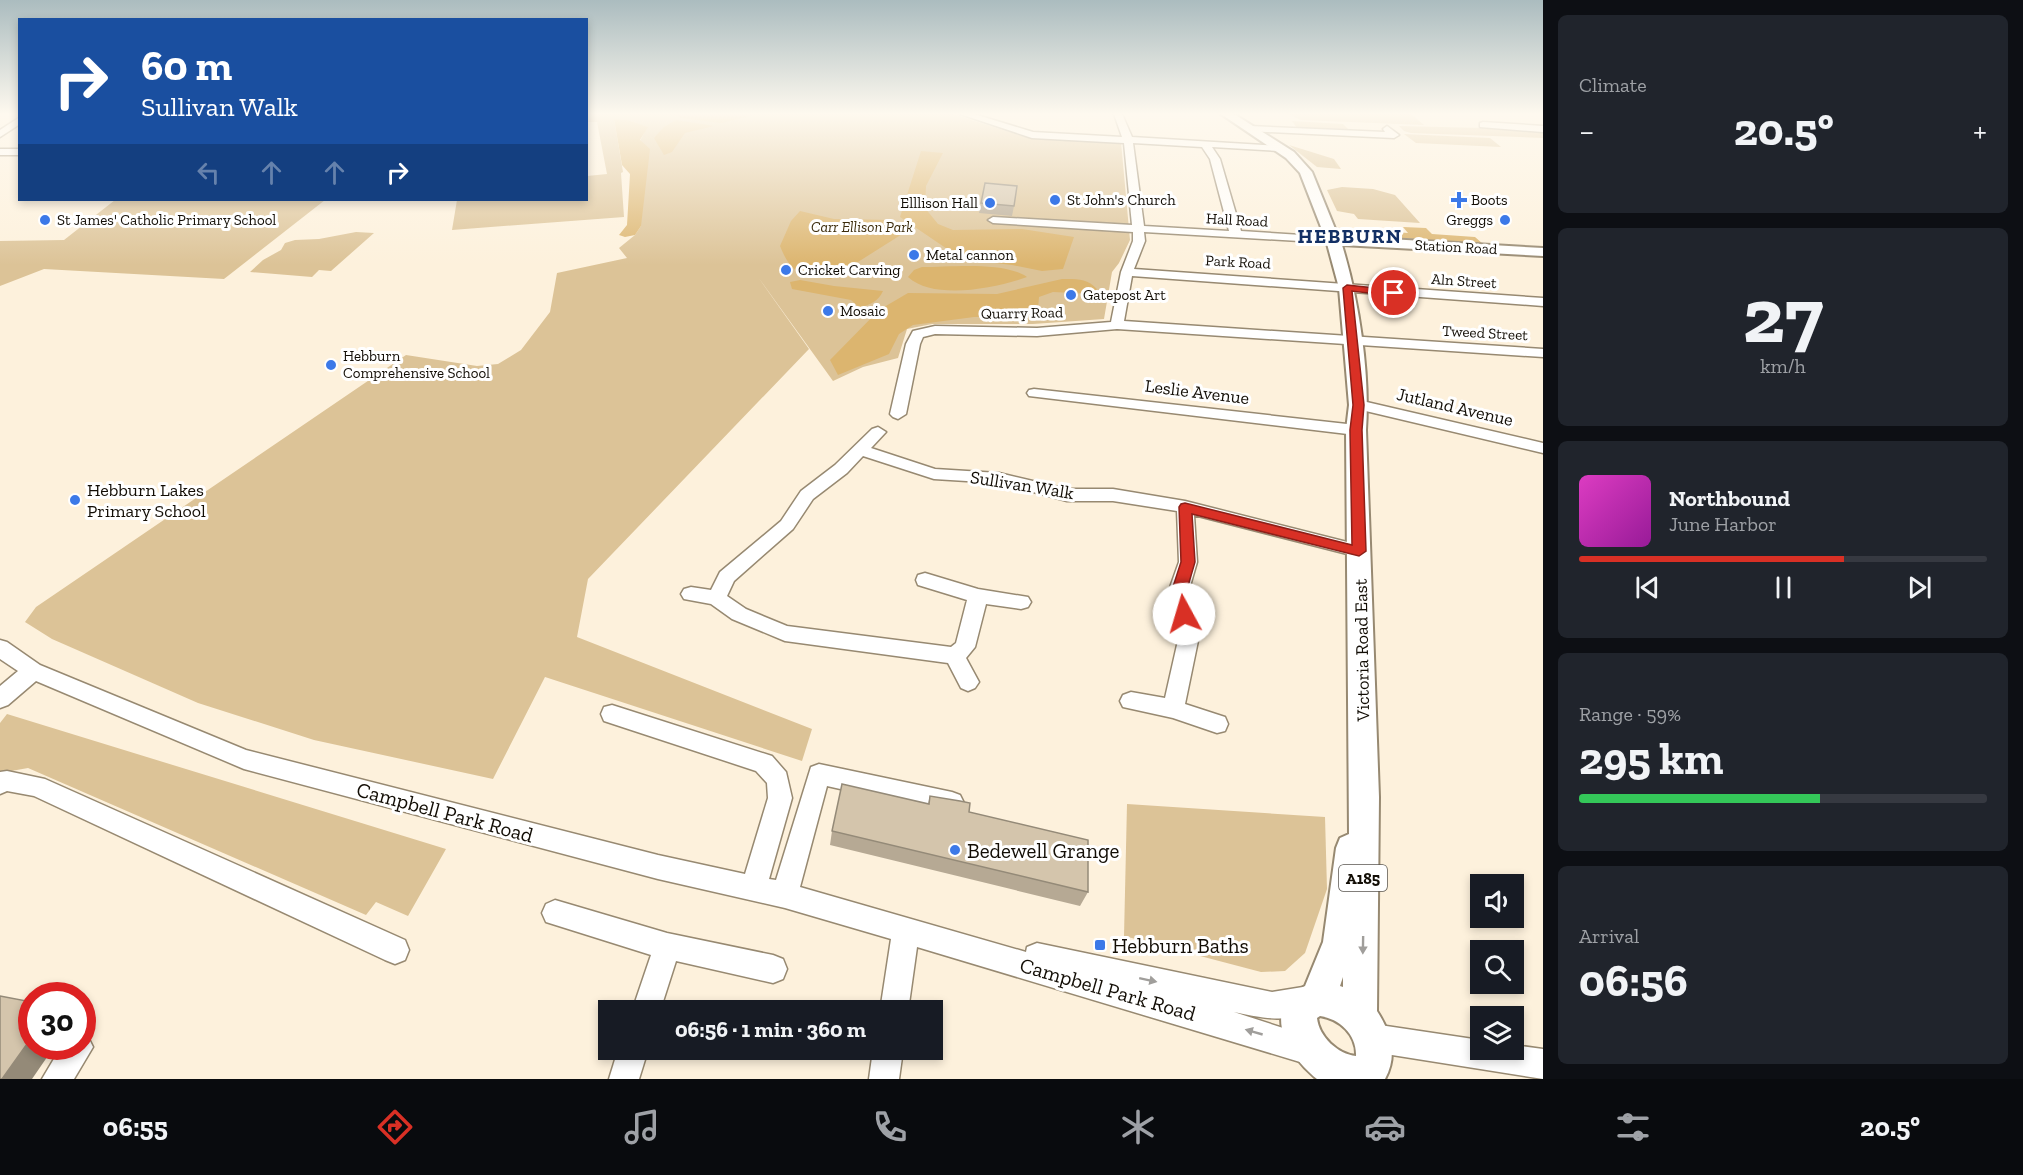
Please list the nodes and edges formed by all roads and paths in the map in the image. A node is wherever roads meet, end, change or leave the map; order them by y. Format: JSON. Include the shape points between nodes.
{"nodes":[{"id":1,"x":1131,"y":164,"type":"edge"},
{"id":2,"x":1216,"y":164,"type":"edge"},
{"id":3,"x":1301,"y":164,"type":"edge"},
{"id":4,"x":993,"y":220,"type":"dead end"},
{"id":5,"x":1139,"y":229,"type":"junction"},
{"id":6,"x":1236,"y":235,"type":"junction"},
{"id":7,"x":1333,"y":240,"type":"junction"},
{"id":8,"x":1543,"y":252,"type":"edge"},
{"id":9,"x":1127,"y":272,"type":"junction"},
{"id":10,"x":1347,"y":288,"type":"junction"},
{"id":11,"x":1543,"y":302,"type":"edge"},
{"id":12,"x":1117,"y":325,"type":"junction"},
{"id":13,"x":1354,"y":341,"type":"junction"},
{"id":14,"x":1543,"y":353,"type":"edge"},
{"id":15,"x":1034,"y":393,"type":"dead end"},
{"id":16,"x":1358,"y":405,"type":"junction"},
{"id":17,"x":898,"y":414,"type":"dead end"},
{"id":18,"x":1356,"y":430,"type":"junction"},
{"id":19,"x":878,"y":432,"type":"dead end"},
{"id":20,"x":1543,"y":448,"type":"edge"},
{"id":21,"x":861,"y":450,"type":"junction"},
{"id":22,"x":1185,"y":507,"type":"junction"},
{"id":23,"x":1359,"y":551,"type":"junction"},
{"id":24,"x":926,"y":580,"type":"dead end"},
{"id":25,"x":691,"y":594,"type":"dead end"},
{"id":26,"x":978,"y":596,"type":"junction"},
{"id":27,"x":716,"y":598,"type":"junction"},
{"id":28,"x":1021,"y":602,"type":"dead end"},
{"id":29,"x":0,"y":648,"type":"edge"},
{"id":30,"x":955,"y":656,"type":"junction"},
{"id":31,"x":33,"y":671,"type":"junction"},
{"id":32,"x":968,"y":682,"type":"dead end"},
{"id":33,"x":0,"y":699,"type":"edge"},
{"id":34,"x":1131,"y":700,"type":"dead end"},
{"id":35,"x":1173,"y":709,"type":"junction"},
{"id":36,"x":612,"y":714,"type":"dead end"},
{"id":37,"x":1217,"y":724,"type":"dead end"},
{"id":38,"x":1364,"y":740,"type":"junction"},
{"id":39,"x":0,"y":783,"type":"edge"},
{"id":40,"x":953,"y":803,"type":"edge"},
{"id":41,"x":754,"y":888,"type":"junction"},
{"id":42,"x":785,"y":895,"type":"junction"},
{"id":43,"x":555,"y":913,"type":"dead end"},
{"id":44,"x":906,"y":929,"type":"junction"},
{"id":45,"x":667,"y":946,"type":"junction"},
{"id":46,"x":395,"y":950,"type":"dead end"},
{"id":47,"x":773,"y":969,"type":"dead end"},
{"id":48,"x":1313,"y":999,"type":"junction"},
{"id":49,"x":650,"y":1000,"type":"edge"},
{"id":50,"x":896,"y":1000,"type":"edge"},
{"id":51,"x":1371,"y":1049,"type":"edge"},
{"id":52,"x":69,"y":1060,"type":"edge"},
{"id":53,"x":630,"y":1060,"type":"edge"},
{"id":54,"x":887,"y":1060,"type":"edge"},
{"id":55,"x":1317,"y":1064,"type":"edge"},
{"id":56,"x":1543,"y":1064,"type":"edge"},
{"id":57,"x":57,"y":1079,"type":"edge"},
{"id":58,"x":624,"y":1079,"type":"edge"},
{"id":59,"x":884,"y":1079,"type":"edge"}],
"edges":[{"from":1,"to":5,"type":"street"},
{"from":2,"to":6,"type":"street"},
{"from":3,"to":7,"type":"main road","number":"A185"},
{"from":4,"to":5,"type":"street","name":"Hall Road"},
{"from":5,"to":6,"type":"street","name":"Hall Road"},
{"from":5,"to":9,"type":"street","via":[[1139,241]]},
{"from":6,"to":7,"type":"street","name":"Hall Road"},
{"from":7,"to":8,"type":"main road","name":"Station Road"},
{"from":7,"to":10,"type":"main road","name":"Victoria Road East","number":"A185"},
{"from":9,"to":10,"type":"street","name":"Park Road"},
{"from":9,"to":12,"type":"street"},
{"from":10,"to":11,"type":"street","name":"Aln Street"},
{"from":10,"to":13,"type":"main road","name":"Victoria Road East","number":"A185"},
{"from":12,"to":13,"type":"street","name":"Quarry Road"},
{"from":12,"to":17,"type":"street","name":"Quarry Road","via":[[1037,332],[935,330],[918,334]]},
{"from":13,"to":14,"type":"street","name":"Tweed Street"},
{"from":13,"to":16,"type":"main road","name":"Victoria Road East","number":"A185"},
{"from":15,"to":18,"type":"street","name":"Leslie Avenue"},
{"from":16,"to":18,"type":"main road","name":"Victoria Road East","number":"A185"},
{"from":16,"to":20,"type":"street","name":"Jutland Avenue"},
{"from":18,"to":23,"type":"main road","name":"Victoria Road East","number":"A185"},
{"from":19,"to":21,"type":"street"},
{"from":21,"to":22,"type":"street","name":"Sullivan Walk","via":[[934,474],[999,478],[1067,495],[1113,495]]},
{"from":21,"to":27,"type":"street","via":[[807,495],[787,525],[727,578]]},
{"from":22,"to":23,"type":"street","name":"Sullivan Walk"},
{"from":22,"to":35,"type":"street","via":[[1188,562],[1178,593],[1189,636]]},
{"from":23,"to":38,"type":"main road","name":"Victoria Road East","number":"A185"},
{"from":24,"to":26,"type":"street"},
{"from":25,"to":27,"type":"street"},
{"from":26,"to":28,"type":"street"},
{"from":26,"to":30,"type":"street","via":[[965,647]]},
{"from":27,"to":30,"type":"street","via":[[739,614],[785,633]]},
{"from":29,"to":31,"type":"street","name":"Campbell Park Road"},
{"from":30,"to":32,"type":"street"},
{"from":31,"to":33,"type":"street"},
{"from":31,"to":41,"type":"street","name":"Campbell Park Road","via":[[244,759],[635,861]]},
{"from":34,"to":35,"type":"street"},
{"from":35,"to":37,"type":"street"},
{"from":36,"to":41,"type":"street","via":[[764,763],[778,779],[780,798]]},
{"from":38,"to":48,"type":"main road","name":"Victoria Road East","number":"A185","via":[[1340,942]]},
{"from":38,"to":51,"type":"main road","name":"Victoria Road East","number":"A185","one_way":true,"via":[[1363,953]]},
{"from":39,"to":46,"type":"street","via":[[37,786]]},
{"from":40,"to":42,"type":"street","via":[[819,774]]},
{"from":41,"to":42,"type":"street","name":"Campbell Park Road"},
{"from":42,"to":44,"type":"street","name":"Campbell Park Road"},
{"from":43,"to":45,"type":"street"},
{"from":44,"to":48,"type":"street","name":"Campbell Park Road","one_way":true,"via":[[1272,1006]]},
{"from":44,"to":50,"type":"street"},
{"from":55,"to":44,"type":"street","name":"Campbell Park Road","one_way":true,"via":[[1270,1036]]},
{"from":45,"to":47,"type":"street"},
{"from":45,"to":49,"type":"street"},
{"from":48,"to":51,"type":"main road","via":[[1330,999],[1344,1005]]},
{"from":48,"to":55,"type":"main road","via":[[1301,1007],[1298,1020],[1300,1033]]},
{"from":51,"to":55,"type":"main road","via":[[1367,1072],[1357,1076]]},
{"from":51,"to":56,"type":"street"},
{"from":52,"to":57,"type":"street"},
{"from":53,"to":58,"type":"street"},
{"from":54,"to":59,"type":"street"}]}
